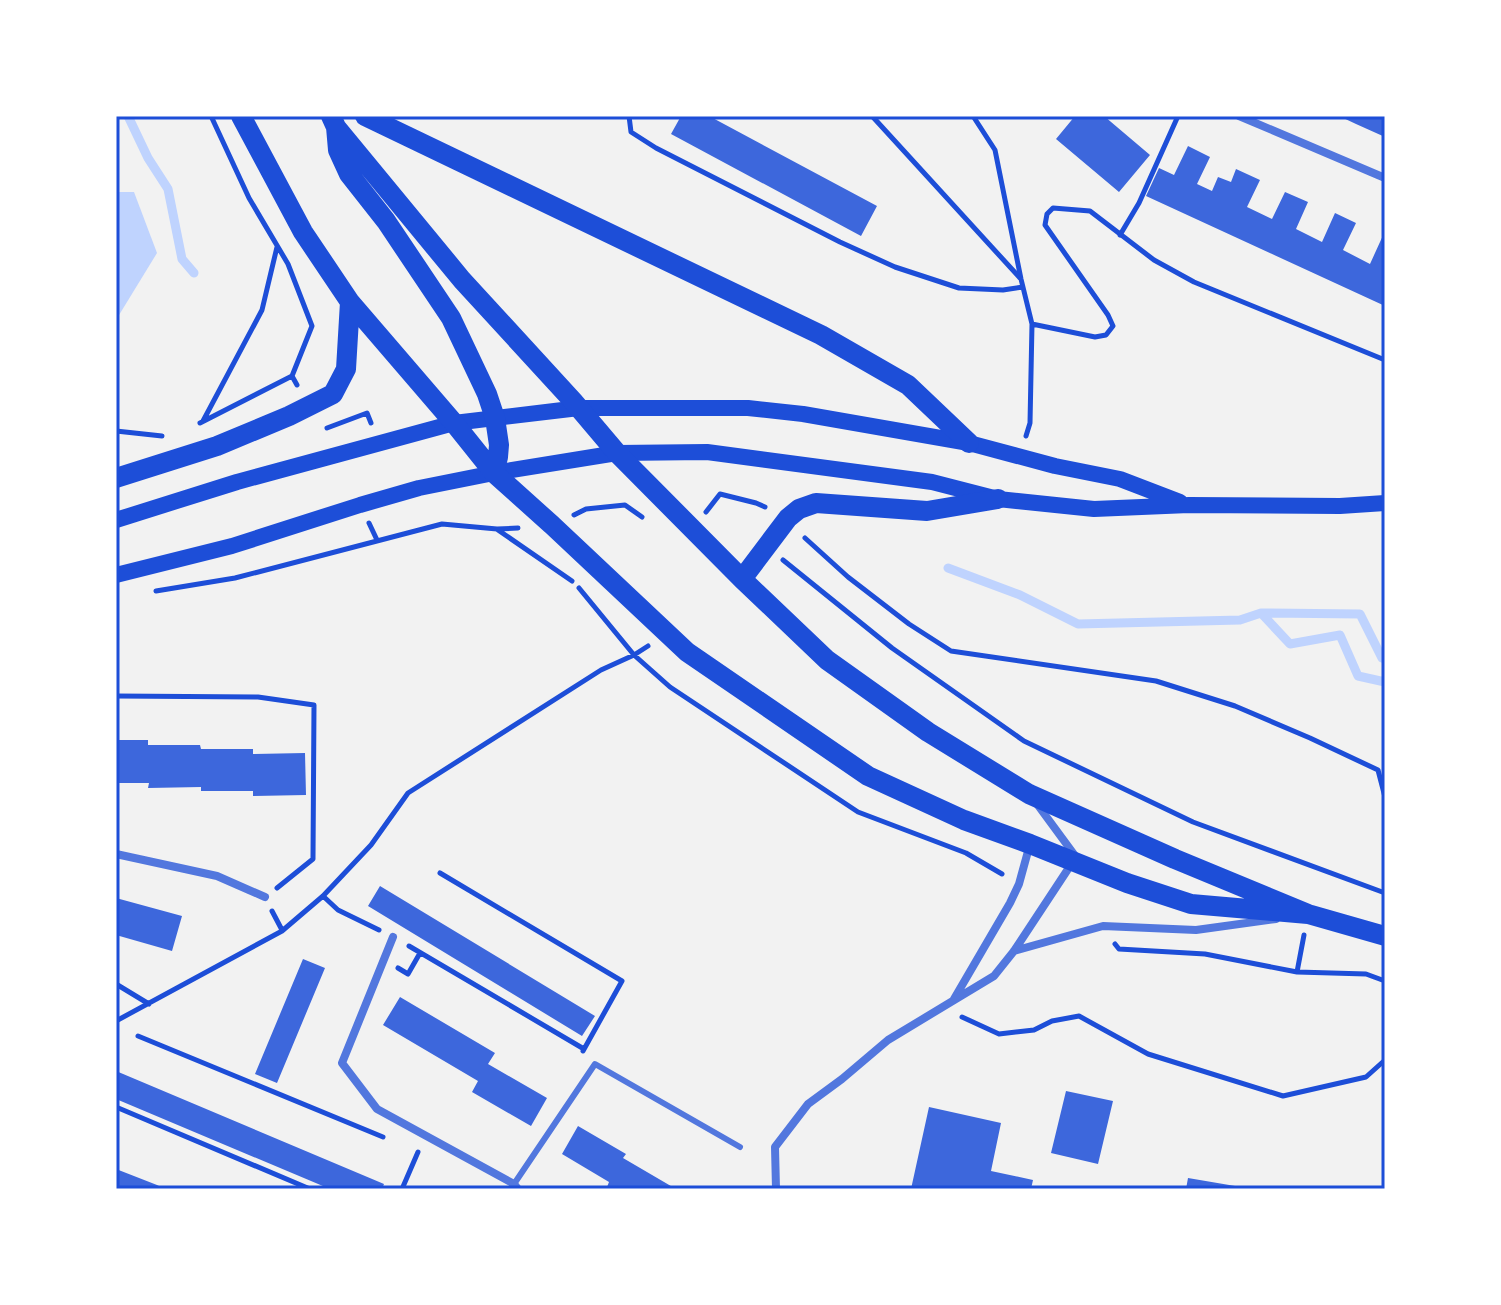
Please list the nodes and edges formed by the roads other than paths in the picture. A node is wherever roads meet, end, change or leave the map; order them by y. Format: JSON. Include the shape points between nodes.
{"nodes":[{"id":1,"x":241,"y":116,"type":"edge"},
{"id":2,"x":365,"y":116,"type":"edge"},
{"id":3,"x":1239,"y":116,"type":"edge"},
{"id":4,"x":334,"y":122,"type":"edge"},
{"id":5,"x":1385,"y":178,"type":"edge"},
{"id":6,"x":350,"y":302,"type":"junction"},
{"id":7,"x":579,"y":408,"type":"junction"},
{"id":8,"x":495,"y":418,"type":"junction"},
{"id":9,"x":454,"y":423,"type":"junction"},
{"id":10,"x":969,"y":443,"type":"junction"},
{"id":11,"x":617,"y":453,"type":"junction"},
{"id":12,"x":494,"y":473,"type":"junction"},
{"id":13,"x":116,"y":478,"type":"edge"},
{"id":14,"x":998,"y":499,"type":"junction"},
{"id":15,"x":1385,"y":503,"type":"edge"},
{"id":16,"x":1189,"y":505,"type":"junction"},
{"id":17,"x":116,"y":520,"type":"edge"},
{"id":18,"x":116,"y":575,"type":"edge"},
{"id":19,"x":742,"y":579,"type":"junction"},
{"id":20,"x":1029,"y":794,"type":"junction"},
{"id":21,"x":1030,"y":844,"type":"junction"},
{"id":22,"x":116,"y":854,"type":"edge"},
{"id":23,"x":1073,"y":863,"type":"junction"},
{"id":24,"x":265,"y":897,"type":"road end"},
{"id":25,"x":1308,"y":914,"type":"junction"},
{"id":26,"x":1378,"y":933,"type":"edge"},
{"id":27,"x":393,"y":937,"type":"road end"},
{"id":28,"x":1014,"y":951,"type":"junction"},
{"id":29,"x":947,"y":1006,"type":"junction"},
{"id":30,"x":740,"y":1147,"type":"dead end"},
{"id":31,"x":516,"y":1187,"type":"edge"},
{"id":32,"x":776,"y":1189,"type":"edge"}],
"edges":[{"from":1,"to":6,"type":"main road","via":[[303,232]]},
{"from":2,"to":10,"type":"main road","via":[[821,335],[908,385]]},
{"from":3,"to":5,"type":"street"},
{"from":4,"to":7,"type":"main road","via":[[462,280]]},
{"from":4,"to":8,"type":"main road","via":[[349,174],[451,318]]},
{"from":6,"to":9,"type":"main road"},
{"from":6,"to":13,"type":"main road","via":[[346,369],[333,394],[217,446]]},
{"from":7,"to":8,"type":"main road"},
{"from":7,"to":10,"type":"main road","via":[[748,408]]},
{"from":7,"to":11,"type":"main road"},
{"from":8,"to":9,"type":"main road"},
{"from":8,"to":12,"type":"main road","via":[[499,445]]},
{"from":9,"to":12,"type":"main road"},
{"from":9,"to":17,"type":"main road"},
{"from":10,"to":16,"type":"main road","via":[[1120,479]]},
{"from":11,"to":12,"type":"main road"},
{"from":11,"to":14,"type":"main road","via":[[707,452],[932,482]]},
{"from":11,"to":19,"type":"main road"},
{"from":12,"to":18,"type":"main road","via":[[419,488],[232,546]]},
{"from":12,"to":21,"type":"main road","via":[[687,652],[868,776]]},
{"from":14,"to":16,"type":"main road","via":[[1094,509]]},
{"from":14,"to":19,"type":"main road","via":[[927,511],[816,503],[788,518]]},
{"from":15,"to":16,"type":"main road"},
{"from":19,"to":20,"type":"main road","via":[[827,660],[928,732]]},
{"from":20,"to":23,"type":"street","via":[[1076,857]]},
{"from":20,"to":25,"type":"main road"},
{"from":21,"to":23,"type":"main road"},
{"from":21,"to":29,"type":"street","via":[[1010,903]]},
{"from":22,"to":24,"type":"street","via":[[217,876]]},
{"from":23,"to":25,"type":"main road","via":[[1191,904]]},
{"from":23,"to":28,"type":"street"},
{"from":25,"to":26,"type":"main road"},
{"from":25,"to":28,"type":"street","via":[[1196,930],[1103,926]]},
{"from":27,"to":31,"type":"street","via":[[342,1063],[377,1109]]},
{"from":28,"to":29,"type":"street","via":[[994,976]]},
{"from":29,"to":32,"type":"street","via":[[888,1040],[808,1104],[775,1147]]},
{"from":30,"to":31,"type":"lane","via":[[595,1064]]}]}
